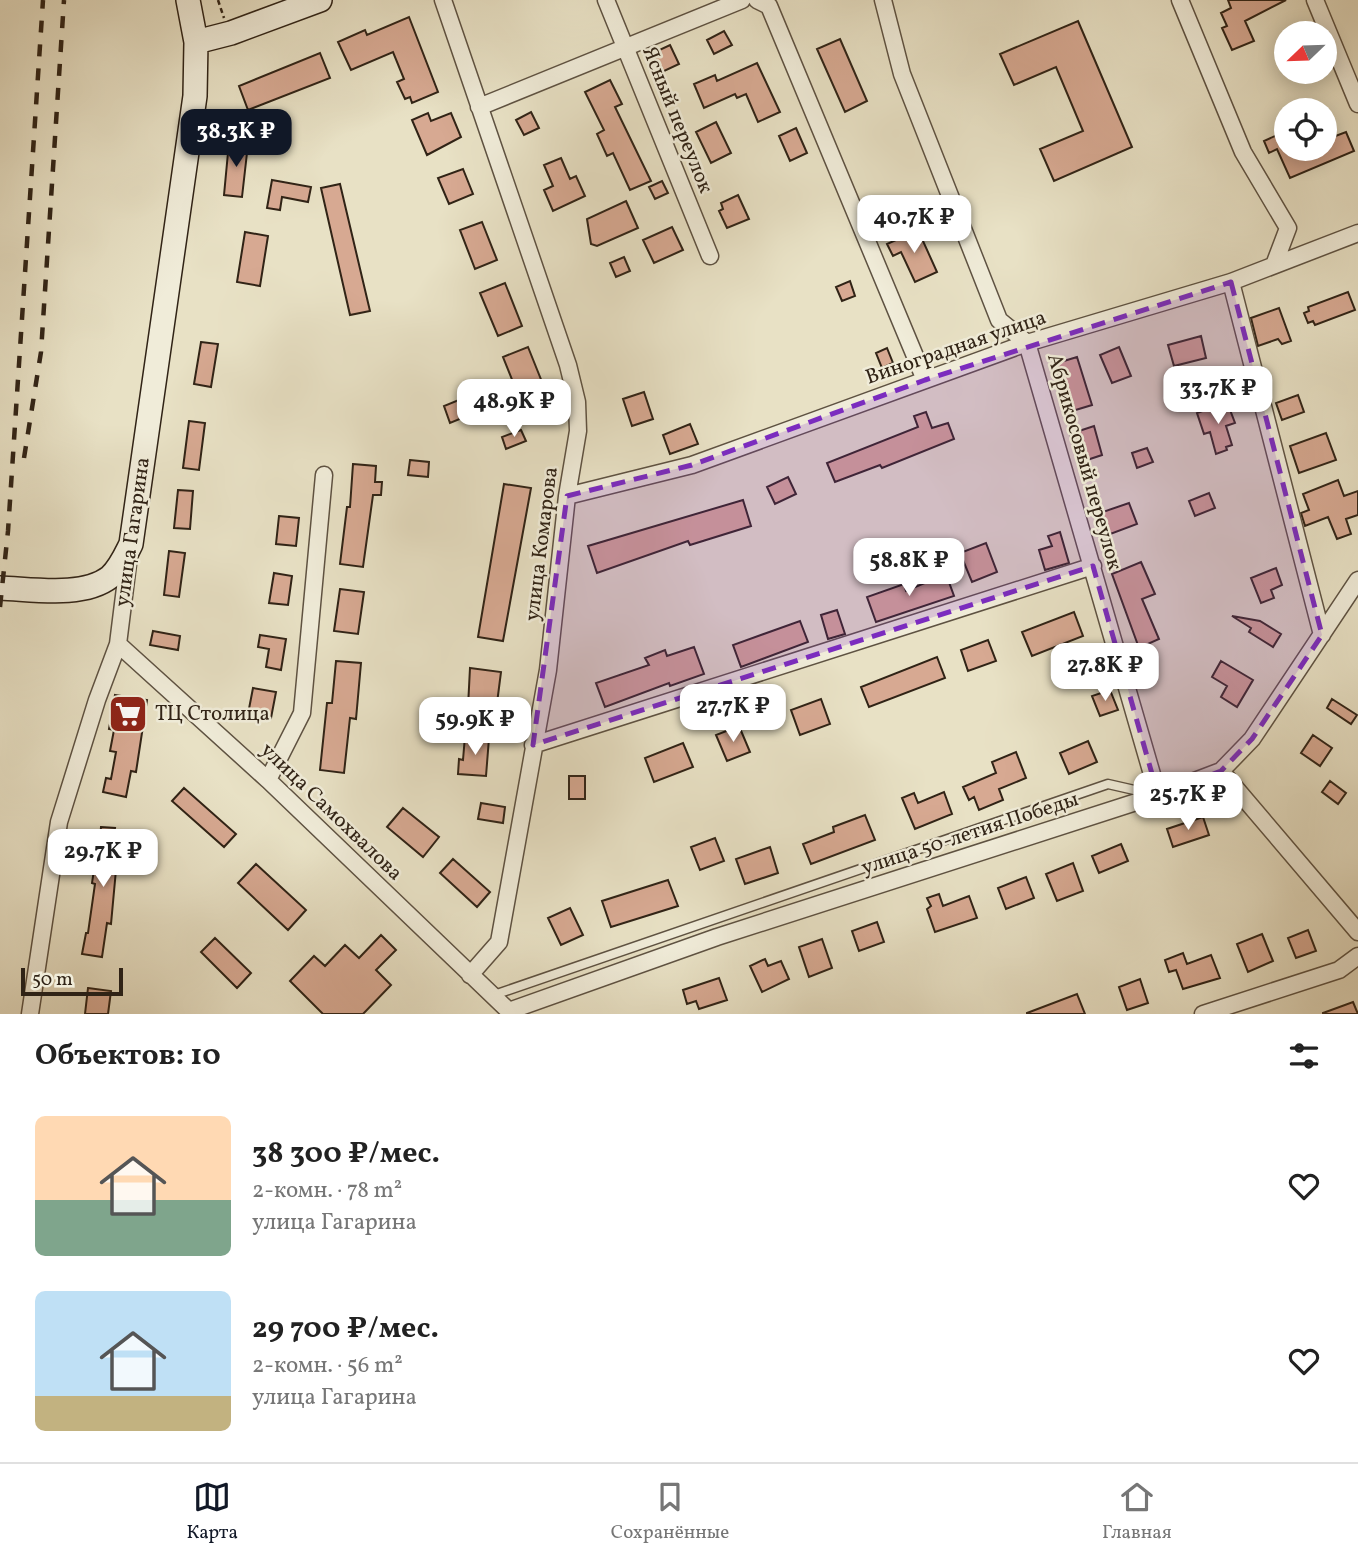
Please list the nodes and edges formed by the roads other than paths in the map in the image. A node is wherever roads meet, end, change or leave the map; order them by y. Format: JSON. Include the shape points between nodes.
{"nodes":[{"id":1,"x":188,"y":0,"type":"edge"},
{"id":2,"x":320,"y":0,"type":"edge"},
{"id":3,"x":443,"y":0,"type":"edge"},
{"id":4,"x":606,"y":0,"type":"edge"},
{"id":5,"x":742,"y":0,"type":"edge"},
{"id":6,"x":883,"y":0,"type":"edge"},
{"id":7,"x":1180,"y":0,"type":"edge"},
{"id":8,"x":1315,"y":0,"type":"edge"},
{"id":9,"x":763,"y":3,"type":"edge"},
{"id":10,"x":196,"y":42,"type":"junction"},
{"id":11,"x":625,"y":48,"type":"junction"},
{"id":12,"x":1358,"y":104,"type":"edge"},
{"id":13,"x":480,"y":107,"type":"junction"},
{"id":14,"x":1358,"y":233,"type":"edge"},
{"id":15,"x":710,"y":256,"type":"dead end"},
{"id":16,"x":1274,"y":265,"type":"junction"},
{"id":17,"x":1230,"y":282,"type":"junction"},
{"id":18,"x":1027,"y":343,"type":"junction"},
{"id":19,"x":925,"y":380,"type":"junction"},
{"id":20,"x":324,"y":475,"type":"dead end"},
{"id":21,"x":567,"y":496,"type":"junction"},
{"id":22,"x":131,"y":544,"type":"junction"},
{"id":23,"x":1093,"y":566,"type":"junction"},
{"id":24,"x":1358,"y":580,"type":"edge"},
{"id":25,"x":0,"y":588,"type":"edge"},
{"id":26,"x":1322,"y":635,"type":"junction"},
{"id":27,"x":118,"y":645,"type":"junction"},
{"id":28,"x":533,"y":745,"type":"junction"},
{"id":29,"x":1221,"y":771,"type":"junction"},
{"id":30,"x":268,"y":780,"type":"junction"},
{"id":31,"x":1158,"y":795,"type":"junction"},
{"id":32,"x":1358,"y":932,"type":"edge"},
{"id":33,"x":1358,"y":956,"type":"edge"},
{"id":34,"x":470,"y":975,"type":"junction"},
{"id":35,"x":492,"y":996,"type":"junction"},
{"id":36,"x":510,"y":1012,"type":"edge"},
{"id":37,"x":30,"y":1014,"type":"edge"},
{"id":38,"x":1203,"y":1014,"type":"edge"}],
"edges":[{"from":1,"to":10,"type":"street","name":"улица Гагарина"},
{"from":2,"to":10,"type":"street"},
{"from":3,"to":13,"type":"street","name":"улица Комарова"},
{"from":4,"to":11,"type":"street","name":"Ясный переулок"},
{"from":5,"to":11,"type":"street"},
{"from":6,"to":18,"type":"street","name":"Абрикосовый переулок","via":[[902,74],[999,320]]},
{"from":7,"to":16,"type":"street","via":[[1242,152],[1288,228]]},
{"from":8,"to":12,"type":"street"},
{"from":9,"to":19,"type":"street"},
{"from":10,"to":22,"type":"street","name":"улица Гагарина","via":[[183,199]]},
{"from":11,"to":13,"type":"street"},
{"from":11,"to":15,"type":"street","name":"Ясный переулок"},
{"from":13,"to":21,"type":"street","name":"улица Комарова","via":[[577,402],[578,431]]},
{"from":14,"to":16,"type":"street","name":"Виноградная улица"},
{"from":16,"to":17,"type":"street","name":"Виноградная улица"},
{"from":17,"to":18,"type":"street","name":"Виноградная улица"},
{"from":17,"to":26,"type":"street"},
{"from":18,"to":19,"type":"street","name":"Виноградная улица"},
{"from":18,"to":23,"type":"street","name":"Абрикосовый переулок"},
{"from":19,"to":21,"type":"street","name":"Виноградная улица","via":[[692,466]]},
{"from":20,"to":30,"type":"street","via":[[302,713]]},
{"from":21,"to":28,"type":"street","name":"улица Комарова","via":[[548,670]]},
{"from":22,"to":25,"type":"street","via":[[120,566],[98,584],[78,589]]},
{"from":22,"to":27,"type":"street","name":"улица Гагарина"},
{"from":23,"to":28,"type":"street"},
{"from":23,"to":31,"type":"street","name":"Абрикосовый переулок"},
{"from":24,"to":26,"type":"street","name":"улица 50-летия Победы"},
{"from":26,"to":29,"type":"street","name":"улица 50-летия Победы","via":[[1252,739]]},
{"from":27,"to":30,"type":"street","name":"улица Самохвалова"},
{"from":27,"to":37,"type":"street","name":"улица Гагарина","via":[[59,822]]},
{"from":28,"to":34,"type":"street","name":"улица Комарова","via":[[499,942]]},
{"from":29,"to":31,"type":"street","name":"улица 50-летия Победы"},
{"from":29,"to":32,"type":"street"},
{"from":30,"to":34,"type":"street","name":"улица Самохвалова"},
{"from":31,"to":35,"type":"lane","via":[[1108,784]]},
{"from":31,"to":36,"type":"street","name":"улица 50-летия Победы","via":[[717,937]]},
{"from":33,"to":38,"type":"street","via":[[1339,970]]},
{"from":34,"to":35,"type":"street","name":"улица Самохвалова"},
{"from":35,"to":36,"type":"street","name":"улица Самохвалова"}]}
